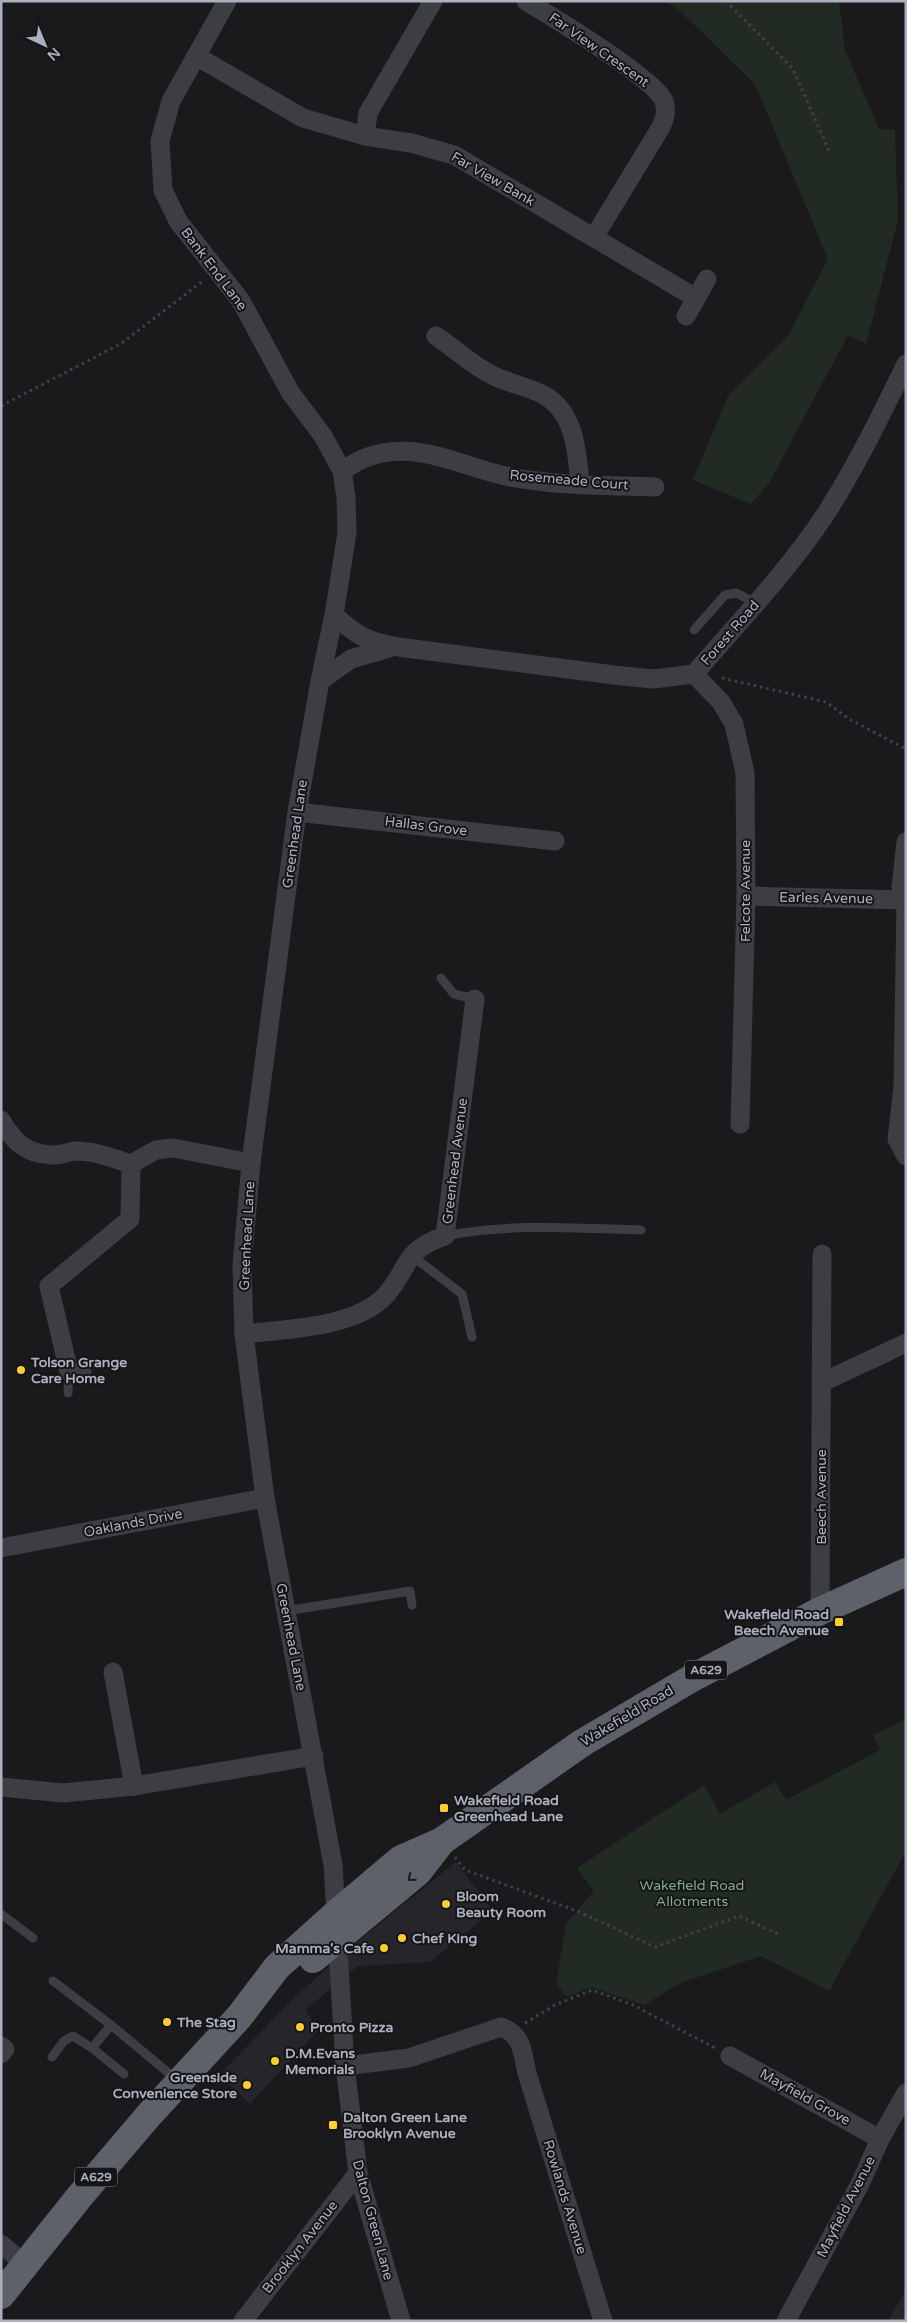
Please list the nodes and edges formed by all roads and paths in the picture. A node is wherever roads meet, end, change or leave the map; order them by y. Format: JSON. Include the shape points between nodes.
{"nodes":[{"id":1,"x":227,"y":1,"type":"edge"},
{"id":2,"x":434,"y":1,"type":"edge"},
{"id":3,"x":526,"y":1,"type":"edge"},
{"id":4,"x":726,"y":1,"type":"edge"},
{"id":5,"x":196,"y":56,"type":"junction"},
{"id":6,"x":365,"y":136,"type":"junction"},
{"id":7,"x":830,"y":153,"type":"dead end"},
{"id":8,"x":594,"y":237,"type":"junction"},
{"id":9,"x":218,"y":270,"type":"junction"},
{"id":10,"x":708,"y":279,"type":"dead end"},
{"id":11,"x":696,"y":298,"type":"junction"},
{"id":12,"x":686,"y":316,"type":"dead end"},
{"id":13,"x":436,"y":336,"type":"dead end"},
{"id":14,"x":906,"y":364,"type":"edge"},
{"id":15,"x":1,"y":406,"type":"edge"},
{"id":16,"x":342,"y":471,"type":"junction"},
{"id":17,"x":580,"y":484,"type":"junction"},
{"id":18,"x":655,"y":487,"type":"dead end"},
{"id":19,"x":337,"y":589,"type":"joint"},
{"id":20,"x":756,"y":603,"type":"junction"},
{"id":21,"x":334,"y":615,"type":"junction"},
{"id":22,"x":694,"y":630,"type":"dead end"},
{"id":23,"x":398,"y":647,"type":"junction"},
{"id":24,"x":698,"y":677,"type":"junction"},
{"id":25,"x":320,"y":681,"type":"junction"},
{"id":26,"x":906,"y":749,"type":"edge"},
{"id":27,"x":297,"y":812,"type":"junction"},
{"id":28,"x":555,"y":841,"type":"dead end"},
{"id":29,"x":906,"y":842,"type":"edge"},
{"id":30,"x":746,"y":896,"type":"junction"},
{"id":31,"x":906,"y":901,"type":"edge"},
{"id":32,"x":441,"y":978,"type":"dead end"},
{"id":33,"x":475,"y":999,"type":"joint"},
{"id":34,"x":1,"y":1120,"type":"edge"},
{"id":35,"x":740,"y":1124,"type":"dead end"},
{"id":36,"x":7,"y":1146,"type":"edge"},
{"id":37,"x":906,"y":1156,"type":"edge"},
{"id":38,"x":251,"y":1163,"type":"junction"},
{"id":39,"x":131,"y":1164,"type":"junction"},
{"id":40,"x":641,"y":1230,"type":"dead end"},
{"id":41,"x":445,"y":1236,"type":"junction"},
{"id":42,"x":822,"y":1254,"type":"dead end"},
{"id":43,"x":411,"y":1255,"type":"junction"},
{"id":44,"x":244,"y":1334,"type":"junction"},
{"id":45,"x":472,"y":1337,"type":"dead end"},
{"id":46,"x":906,"y":1343,"type":"edge"},
{"id":47,"x":76,"y":1372,"type":"joint"},
{"id":48,"x":821,"y":1383,"type":"junction"},
{"id":49,"x":68,"y":1394,"type":"dead end"},
{"id":50,"x":265,"y":1498,"type":"junction"},
{"id":51,"x":1,"y":1548,"type":"edge"},
{"id":52,"x":906,"y":1572,"type":"edge"},
{"id":53,"x":412,"y":1605,"type":"dead end"},
{"id":54,"x":286,"y":1611,"type":"junction"},
{"id":55,"x":820,"y":1611,"type":"junction"},
{"id":56,"x":112,"y":1672,"type":"dead end"},
{"id":57,"x":314,"y":1756,"type":"junction"},
{"id":58,"x":134,"y":1786,"type":"junction"},
{"id":59,"x":1,"y":1787,"type":"edge"},
{"id":60,"x":442,"y":1841,"type":"junction"},
{"id":61,"x":1,"y":1914,"type":"edge"},
{"id":62,"x":337,"y":1925,"type":"junction"},
{"id":63,"x":778,"y":1934,"type":"dead end"},
{"id":64,"x":33,"y":1938,"type":"dead end"},
{"id":65,"x":53,"y":1981,"type":"dead end"},
{"id":66,"x":111,"y":2025,"type":"junction"},
{"id":67,"x":512,"y":2031,"type":"junction"},
{"id":68,"x":1,"y":2046,"type":"edge"},
{"id":69,"x":92,"y":2048,"type":"junction"},
{"id":70,"x":1,"y":2054,"type":"edge"},
{"id":71,"x":730,"y":2056,"type":"joint"},
{"id":72,"x":52,"y":2057,"type":"dead end"},
{"id":73,"x":345,"y":2066,"type":"junction"},
{"id":74,"x":124,"y":2074,"type":"dead end"},
{"id":75,"x":179,"y":2082,"type":"junction"},
{"id":76,"x":906,"y":2094,"type":"edge"},
{"id":77,"x":880,"y":2139,"type":"junction"},
{"id":78,"x":358,"y":2173,"type":"junction"},
{"id":79,"x":1,"y":2244,"type":"edge"},
{"id":80,"x":26,"y":2265,"type":"junction"},
{"id":81,"x":1,"y":2295,"type":"edge"},
{"id":82,"x":242,"y":2321,"type":"edge"},
{"id":83,"x":401,"y":2321,"type":"edge"},
{"id":84,"x":603,"y":2321,"type":"edge"},
{"id":85,"x":786,"y":2321,"type":"edge"}],
"edges":[{"from":1,"to":5,"type":"street","name":"Bank End Lane"},
{"from":2,"to":6,"type":"street","via":[[368,114]]},
{"from":3,"to":8,"type":"street","name":"Far View Crescent","via":[[609,54],[654,88],[663,100],[666,115],[661,127]]},
{"from":4,"to":7,"type":"path","via":[[793,69]]},
{"from":5,"to":6,"type":"street","name":"Far View Bank","via":[[303,118]]},
{"from":5,"to":9,"type":"street","name":"Bank End Lane","via":[[171,101],[160,141],[163,190],[178,221]]},
{"from":6,"to":8,"type":"street","name":"Far View Bank","via":[[411,143],[454,155]]},
{"from":8,"to":11,"type":"street","name":"Far View Bank"},
{"from":9,"to":15,"type":"path","via":[[122,343]]},
{"from":9,"to":16,"type":"street","name":"Bank End Lane","via":[[241,302],[290,392],[323,436]]},
{"from":10,"to":11,"type":"street"},
{"from":11,"to":12,"type":"street"},
{"from":13,"to":17,"type":"street","via":[[492,375],[542,394],[559,406],[576,446]]},
{"from":14,"to":20,"type":"street","name":"Forest Road","via":[[872,433],[824,515]]},
{"from":16,"to":17,"type":"street","name":"Rosemeade Court","via":[[364,458],[380,454],[423,451],[510,477]]},
{"from":16,"to":19,"type":"street","name":"Bank End Lane","via":[[347,534]]},
{"from":17,"to":18,"type":"street","name":"Rosemeade Court"},
{"from":19,"to":21,"type":"street","name":"Greenhead Lane"},
{"from":20,"to":22,"type":"lane","via":[[736,593],[725,595]]},
{"from":20,"to":24,"type":"street","name":"Forest Road"},
{"from":21,"to":23,"type":"street","name":"Forest Road","via":[[351,631],[369,641]]},
{"from":21,"to":25,"type":"street","name":"Greenhead Lane"},
{"from":23,"to":24,"type":"street","name":"Forest Road","via":[[614,675]]},
{"from":23,"to":25,"type":"street","name":"Forest Road","via":[[351,659]]},
{"from":24,"to":26,"type":"path","via":[[728,679],[826,702],[849,719]]},
{"from":24,"to":30,"type":"street","name":"Felcote Avenue","via":[[721,702],[734,724],[741,747],[746,801]]},
{"from":25,"to":27,"type":"street","name":"Greenhead Lane"},
{"from":27,"to":28,"type":"street","name":"Hallas Grove"},
{"from":27,"to":38,"type":"street","name":"Greenhead Lane"},
{"from":29,"to":31,"type":"street","via":[[901,887]]},
{"from":30,"to":31,"type":"street","name":"Earles Avenue"},
{"from":30,"to":35,"type":"street","name":"Felcote Avenue"},
{"from":31,"to":37,"type":"street","via":[[903,1087],[897,1140]]},
{"from":32,"to":33,"type":"lane","via":[[454,994]]},
{"from":33,"to":41,"type":"street","name":"Greenhead Avenue"},
{"from":34,"to":36,"type":"street"},
{"from":36,"to":39,"type":"street","via":[[54,1155],[75,1151],[101,1153]]},
{"from":38,"to":39,"type":"street","via":[[173,1148],[156,1150]]},
{"from":38,"to":44,"type":"street","name":"Greenhead Lane","via":[[242,1265]]},
{"from":39,"to":47,"type":"street","via":[[130,1219],[49,1286]]},
{"from":40,"to":41,"type":"lane","via":[[506,1228],[479,1229]]},
{"from":41,"to":43,"type":"street","name":"Greenhead Avenue","via":[[425,1243]]},
{"from":42,"to":48,"type":"street","name":"Beech Avenue"},
{"from":43,"to":44,"type":"street","name":"Greenhead Avenue","via":[[384,1296],[366,1310],[317,1325]]},
{"from":43,"to":45,"type":"lane","via":[[462,1294]]},
{"from":44,"to":50,"type":"street","name":"Greenhead Lane"},
{"from":46,"to":48,"type":"street"},
{"from":47,"to":49,"type":"lane"},
{"from":48,"to":55,"type":"street","name":"Beech Avenue"},
{"from":50,"to":51,"type":"street","name":"Oaklands Drive"},
{"from":50,"to":54,"type":"street","name":"Greenhead Lane"},
{"from":52,"to":55,"type":"highway","name":"Wakefield Road","number":"A629"},
{"from":53,"to":54,"type":"lane","via":[[410,1591]]},
{"from":54,"to":57,"type":"street","name":"Greenhead Lane"},
{"from":55,"to":60,"type":"highway","name":"Wakefield Road","number":"A629","via":[[694,1677],[582,1743]]},
{"from":56,"to":58,"type":"street"},
{"from":57,"to":58,"type":"street"},
{"from":57,"to":62,"type":"street","name":"Greenhead Lane","via":[[333,1866]]},
{"from":58,"to":59,"type":"street","via":[[63,1793]]},
{"from":60,"to":62,"type":"highway","name":"Wakefield Road","number":"A629","via":[[401,1859]]},
{"from":60,"to":63,"type":"path","via":[[465,1870],[577,1911],[655,1947],[739,1916]]},
{"from":61,"to":64,"type":"lane"},
{"from":62,"to":73,"type":"street","name":"Dalton Green Lane"},
{"from":62,"to":75,"type":"highway","name":"Wakefield Road","number":"A629","via":[[277,1966],[239,2017]]},
{"from":65,"to":66,"type":"lane"},
{"from":66,"to":69,"type":"lane"},
{"from":66,"to":75,"type":"lane"},
{"from":67,"to":71,"type":"path","via":[[555,2005],[592,1990],[633,2005]]},
{"from":67,"to":73,"type":"street","via":[[501,2027],[409,2058]]},
{"from":67,"to":84,"type":"street","name":"Rowlands Avenue","via":[[519,2040]]},
{"from":68,"to":70,"type":"street","via":[[5,2049]]},
{"from":69,"to":72,"type":"lane","via":[[73,2036],[64,2041]]},
{"from":69,"to":74,"type":"lane"},
{"from":71,"to":77,"type":"street","name":"Mayfield Grove"},
{"from":73,"to":78,"type":"street","name":"Dalton Green Lane"},
{"from":75,"to":80,"type":"highway","name":"Wakefield Road","number":"A629","via":[[80,2196]]},
{"from":76,"to":77,"type":"street","name":"Mayfield Avenue"},
{"from":77,"to":85,"type":"street","name":"Mayfield Avenue","via":[[861,2182]]},
{"from":78,"to":82,"type":"street","name":"Brooklyn Avenue"},
{"from":78,"to":83,"type":"street","name":"Dalton Green Lane"},
{"from":79,"to":80,"type":"street"},
{"from":80,"to":81,"type":"highway","name":"Wakefield Road","number":"A629"}]}
